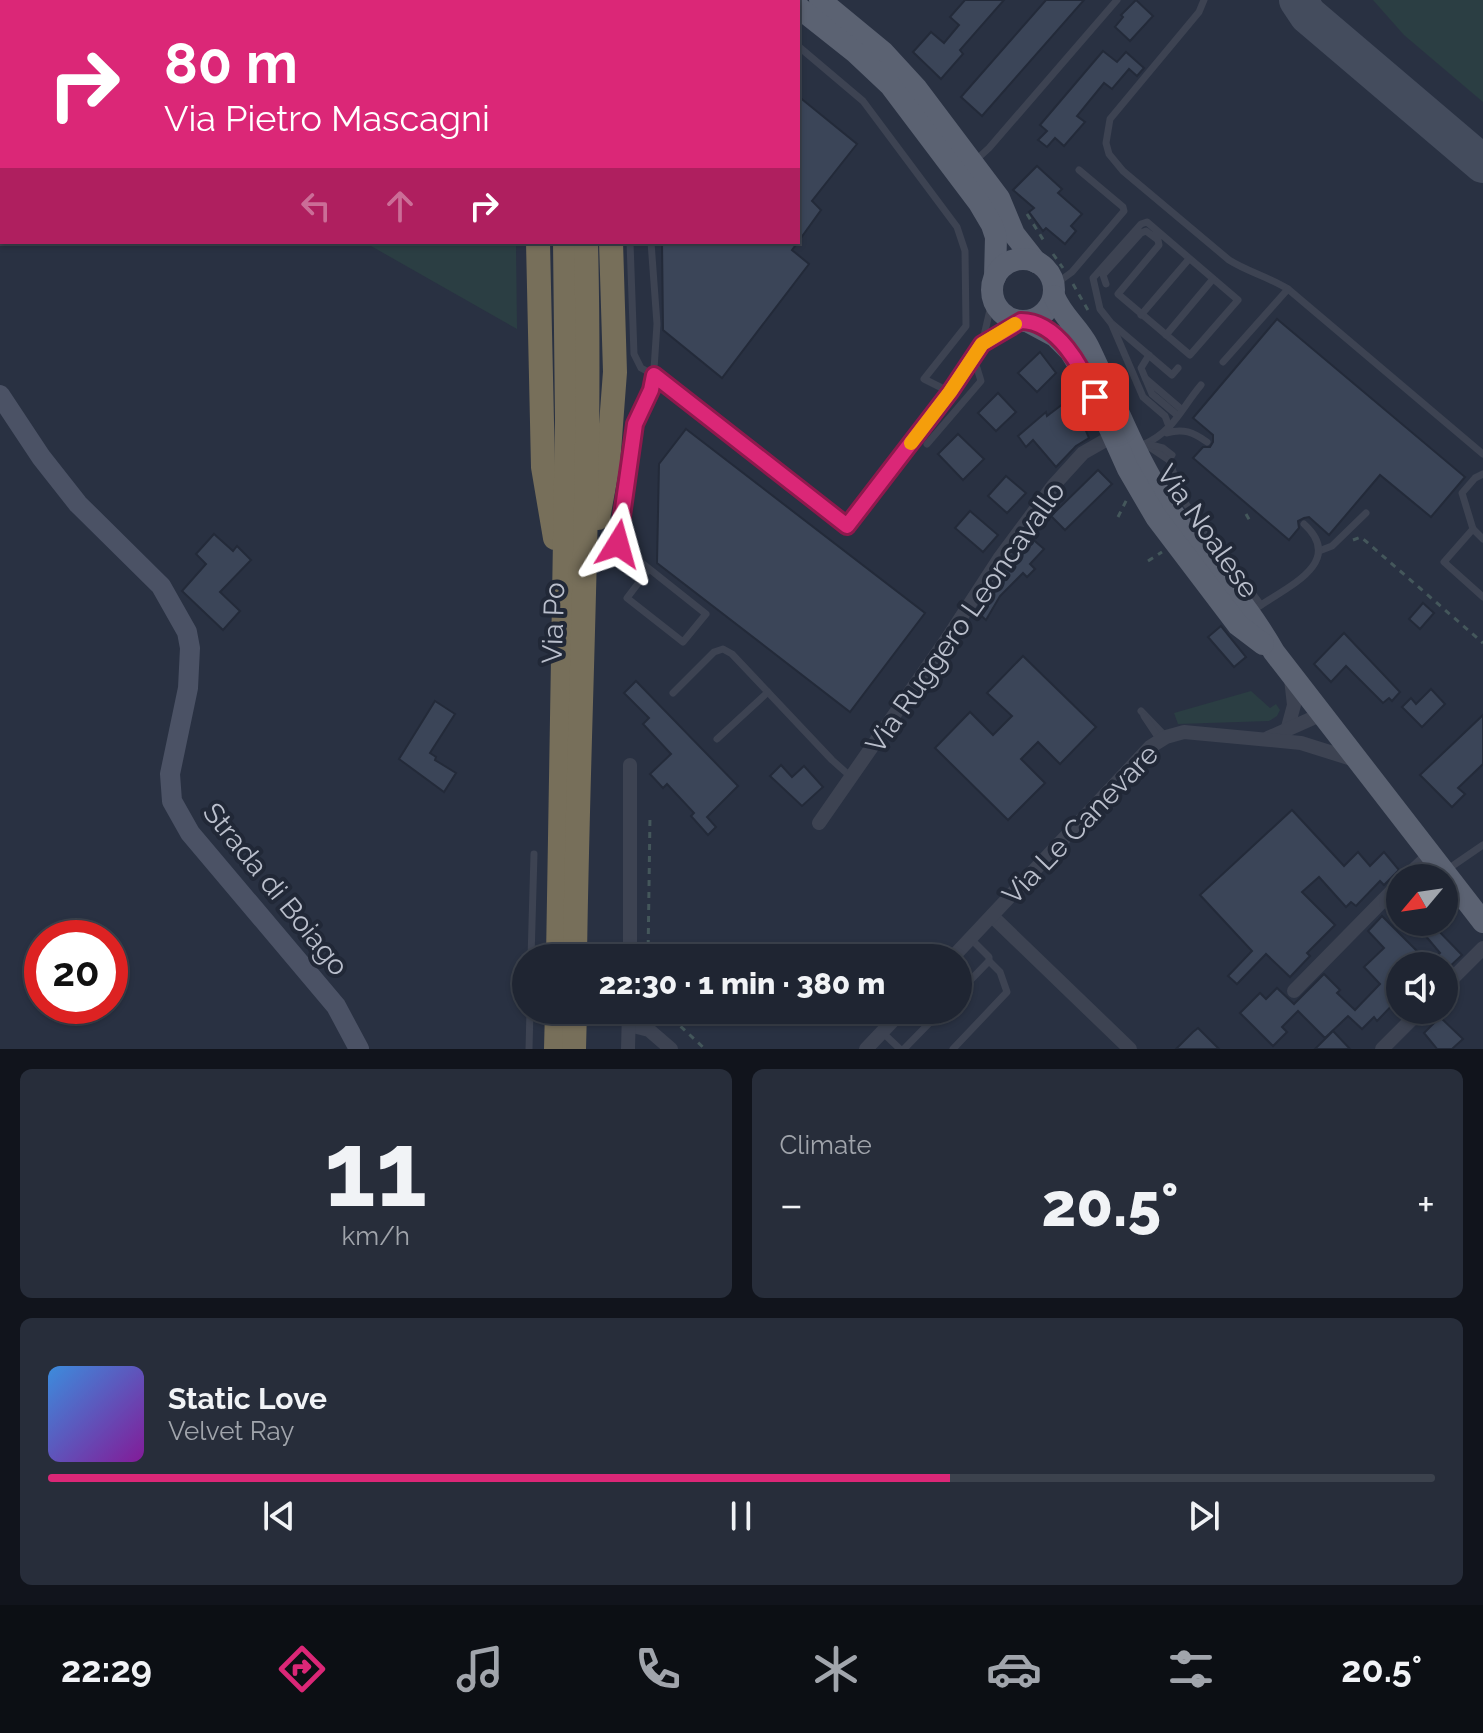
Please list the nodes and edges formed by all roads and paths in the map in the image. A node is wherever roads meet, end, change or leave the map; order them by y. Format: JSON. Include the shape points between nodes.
{"nodes":[{"id":1,"x":820,"y":0,"type":"edge"},
{"id":2,"x":1117,"y":0,"type":"edge"},
{"id":3,"x":1204,"y":0,"type":"edge"},
{"id":4,"x":800,"y":9,"type":"edge"},
{"id":5,"x":800,"y":48,"type":"edge"},
{"id":6,"x":972,"y":162,"type":"junction"},
{"id":7,"x":1079,"y":170,"type":"dead end"},
{"id":8,"x":538,"y":244,"type":"edge"},
{"id":9,"x":565,"y":244,"type":"edge"},
{"id":10,"x":586,"y":244,"type":"edge"},
{"id":11,"x":611,"y":244,"type":"edge"},
{"id":12,"x":630,"y":244,"type":"edge"},
{"id":13,"x":651,"y":244,"type":"edge"},
{"id":14,"x":1189,"y":259,"type":"junction"},
{"id":15,"x":1036,"y":262,"type":"junction"},
{"id":16,"x":1213,"y":279,"type":"junction"},
{"id":17,"x":1106,"y":284,"type":"dead end"},
{"id":18,"x":1059,"y":286,"type":"junction"},
{"id":19,"x":994,"y":287,"type":"junction"},
{"id":20,"x":1288,"y":289,"type":"junction"},
{"id":21,"x":1141,"y":315,"type":"junction"},
{"id":22,"x":1091,"y":316,"type":"dead end"},
{"id":23,"x":1024,"y":321,"type":"junction"},
{"id":24,"x":1111,"y":323,"type":"junction"},
{"id":25,"x":1166,"y":335,"type":"junction"},
{"id":26,"x":982,"y":344,"type":"junction"},
{"id":27,"x":1149,"y":355,"type":"junction"},
{"id":28,"x":969,"y":362,"type":"junction"},
{"id":29,"x":1223,"y":362,"type":"dead end"},
{"id":30,"x":1178,"y":368,"type":"dead end"},
{"id":31,"x":654,"y":375,"type":"junction"},
{"id":32,"x":1201,"y":385,"type":"dead end"},
{"id":33,"x":950,"y":392,"type":"junction"},
{"id":34,"x":0,"y":395,"type":"edge"},
{"id":35,"x":1179,"y":412,"type":"junction"},
{"id":36,"x":1167,"y":431,"type":"junction"},
{"id":37,"x":1128,"y":441,"type":"junction"},
{"id":38,"x":1207,"y":442,"type":"dead end"},
{"id":39,"x":927,"y":444,"type":"dead end"},
{"id":40,"x":1483,"y":454,"type":"edge"},
{"id":41,"x":1172,"y":455,"type":"dead end"},
{"id":42,"x":1483,"y":474,"type":"edge"},
{"id":43,"x":1133,"y":495,"type":"dead end"},
{"id":44,"x":1366,"y":513,"type":"dead end"},
{"id":45,"x":1246,"y":514,"type":"dead end"},
{"id":46,"x":1118,"y":517,"type":"dead end"},
{"id":47,"x":1250,"y":521,"type":"dead end"},
{"id":48,"x":1304,"y":524,"type":"dead end"},
{"id":49,"x":1473,"y":529,"type":"junction"},
{"id":50,"x":1483,"y":539,"type":"edge"},
{"id":51,"x":1352,"y":540,"type":"dead end"},
{"id":52,"x":1165,"y":550,"type":"dead end"},
{"id":53,"x":1319,"y":551,"type":"junction"},
{"id":54,"x":1148,"y":561,"type":"dead end"},
{"id":55,"x":649,"y":569,"type":"junction"},
{"id":56,"x":575,"y":596,"type":"junction"},
{"id":57,"x":1483,"y":597,"type":"edge"},
{"id":58,"x":1255,"y":609,"type":"junction"},
{"id":59,"x":1483,"y":643,"type":"edge"},
{"id":60,"x":1274,"y":652,"type":"junction"},
{"id":61,"x":1291,"y":674,"type":"junction"},
{"id":62,"x":768,"y":692,"type":"junction"},
{"id":63,"x":673,"y":693,"type":"dead end"},
{"id":64,"x":1322,"y":714,"type":"junction"},
{"id":65,"x":1289,"y":734,"type":"junction"},
{"id":66,"x":717,"y":739,"type":"dead end"},
{"id":67,"x":1359,"y":761,"type":"junction"},
{"id":68,"x":630,"y":765,"type":"dead end"},
{"id":69,"x":852,"y":778,"type":"junction"},
{"id":70,"x":650,"y":816,"type":"dead end"},
{"id":71,"x":819,"y":823,"type":"dead end"},
{"id":72,"x":1483,"y":845,"type":"edge"},
{"id":73,"x":534,"y":854,"type":"dead end"},
{"id":74,"x":1436,"y":864,"type":"joint"},
{"id":75,"x":1458,"y":891,"type":"edge"},
{"id":76,"x":1386,"y":897,"type":"edge"},
{"id":77,"x":992,"y":916,"type":"junction"},
{"id":78,"x":1483,"y":922,"type":"edge"},
{"id":79,"x":970,"y":939,"type":"junction"},
{"id":80,"x":531,"y":944,"type":"edge"},
{"id":81,"x":559,"y":944,"type":"edge"},
{"id":82,"x":575,"y":944,"type":"edge"},
{"id":83,"x":630,"y":944,"type":"edge"},
{"id":84,"x":648,"y":944,"type":"edge"},
{"id":85,"x":965,"y":944,"type":"edge"},
{"id":86,"x":1483,"y":948,"type":"edge"},
{"id":87,"x":989,"y":961,"type":"junction"},
{"id":88,"x":1458,"y":973,"type":"edge"},
{"id":89,"x":972,"y":979,"type":"edge"},
{"id":90,"x":1294,"y":991,"type":"dead end"},
{"id":91,"x":530,"y":1024,"type":"edge"},
{"id":92,"x":557,"y":1024,"type":"edge"},
{"id":93,"x":575,"y":1024,"type":"edge"},
{"id":94,"x":629,"y":1024,"type":"edge"},
{"id":95,"x":639,"y":1024,"type":"edge"},
{"id":96,"x":678,"y":1024,"type":"edge"},
{"id":97,"x":890,"y":1024,"type":"edge"},
{"id":98,"x":928,"y":1024,"type":"edge"},
{"id":99,"x":1407,"y":1024,"type":"edge"},
{"id":100,"x":882,"y":1032,"type":"junction"},
{"id":101,"x":359,"y":1049,"type":"edge"},
{"id":102,"x":529,"y":1049,"type":"edge"},
{"id":103,"x":556,"y":1049,"type":"edge"},
{"id":104,"x":574,"y":1049,"type":"edge"},
{"id":105,"x":628,"y":1049,"type":"edge"},
{"id":106,"x":671,"y":1049,"type":"edge"},
{"id":107,"x":705,"y":1049,"type":"edge"},
{"id":108,"x":866,"y":1049,"type":"edge"},
{"id":109,"x":902,"y":1049,"type":"edge"},
{"id":110,"x":953,"y":1049,"type":"edge"},
{"id":111,"x":1130,"y":1049,"type":"edge"},
{"id":112,"x":1382,"y":1049,"type":"edge"}],
"edges":[{"from":1,"to":6,"type":"main road","via":[[901,71]]},
{"from":2,"to":6,"type":"lane"},
{"from":3,"to":20,"type":"lane","via":[[1110,119],[1109,154],[1229,260]]},
{"from":4,"to":19,"type":"main road","via":[[890,85],[979,203],[996,237]]},
{"from":5,"to":33,"type":"lane","via":[[863,101],[963,239],[966,326],[924,379]]},
{"from":6,"to":15,"type":"main road"},
{"from":7,"to":18,"type":"lane","via":[[1124,211]]},
{"from":8,"to":56,"type":"highway","via":[[543,467]]},
{"from":9,"to":56,"type":"highway","name":"Via Po"},
{"from":10,"to":56,"type":"highway","name":"Via Po","via":[[588,339]]},
{"from":11,"to":56,"type":"highway","via":[[615,372],[608,464]]},
{"from":12,"to":31,"type":"lane","via":[[634,354],[641,368]]},
{"from":13,"to":31,"type":"lane","via":[[657,324]]},
{"from":14,"to":16,"type":"lane"},
{"from":14,"to":21,"type":"lane"},
{"from":14,"to":24,"type":"lane","via":[[1150,224],[1141,224],[1093,278],[1100,309]]},
{"from":15,"to":18,"type":"main road"},
{"from":15,"to":19,"type":"main road","via":[[1017,259],[1000,269]]},
{"from":16,"to":25,"type":"lane"},
{"from":16,"to":25,"type":"lane","via":[[1238,300],[1190,355]]},
{"from":17,"to":21,"type":"lane","via":[[1103,275],[1141,233],[1158,240],[1118,294]]},
{"from":18,"to":22,"type":"path"},
{"from":18,"to":23,"type":"main road","via":[[1044,313]]},
{"from":18,"to":37,"type":"main road","name":"Via Noalese","via":[[1061,313],[1086,343]]},
{"from":19,"to":23,"type":"main road","via":[[1000,311]]},
{"from":19,"to":26,"type":"lane"},
{"from":20,"to":29,"type":"lane"},
{"from":20,"to":40,"type":"lane"},
{"from":21,"to":25,"type":"lane"},
{"from":23,"to":26,"type":"lane"},
{"from":23,"to":37,"type":"main road","name":"Via Noalese","via":[[1055,336],[1070,351]]},
{"from":24,"to":27,"type":"lane"},
{"from":24,"to":36,"type":"lane","via":[[1143,397],[1168,419]]},
{"from":26,"to":28,"type":"lane"},
{"from":27,"to":30,"type":"lane","via":[[1172,375]]},
{"from":27,"to":35,"type":"lane","via":[[1141,365],[1152,394]]},
{"from":28,"to":33,"type":"lane"},
{"from":28,"to":39,"type":"lane","via":[[981,381]]},
{"from":31,"to":33,"type":"lane","via":[[847,526]]},
{"from":31,"to":55,"type":"lane","via":[[635,424],[618,544]]},
{"from":32,"to":35,"type":"lane"},
{"from":34,"to":101,"type":"street","name":"Strada di Boiago","via":[[78,504],[161,586],[181,617],[190,648],[189,674],[170,774],[172,801],[190,833],[336,1006]]},
{"from":35,"to":36,"type":"lane"},
{"from":36,"to":37,"type":"lane"},
{"from":36,"to":38,"type":"lane","via":[[1190,431]]},
{"from":37,"to":41,"type":"lane"},
{"from":37,"to":58,"type":"main road","name":"Via Noalese","via":[[1169,507]]},
{"from":37,"to":60,"type":"main road","name":"Via Noalese","via":[[1156,517],[1238,625]]},
{"from":37,"to":69,"type":"street","name":"Via Ruggero Leoncavallo","via":[[1083,453],[1021,529]]},
{"from":42,"to":49,"type":"lane","via":[[1462,493]]},
{"from":43,"to":46,"type":"path"},
{"from":44,"to":53,"type":"lane","via":[[1332,546]]},
{"from":45,"to":47,"type":"path"},
{"from":48,"to":53,"type":"lane","via":[[1315,535]]},
{"from":49,"to":50,"type":"lane"},
{"from":49,"to":57,"type":"lane","via":[[1444,562]]},
{"from":51,"to":59,"type":"path","via":[[1361,537]]},
{"from":52,"to":54,"type":"path"},
{"from":53,"to":58,"type":"lane","via":[[1311,569]]},
{"from":55,"to":55,"type":"lane","via":[[706,614],[683,642],[627,598]]},
{"from":56,"to":81,"type":"highway","name":"Via Po"},
{"from":56,"to":82,"type":"highway","name":"Via Po"},
{"from":58,"to":60,"type":"main road","name":"Via Noalese"},
{"from":60,"to":61,"type":"main road","name":"Via Noalese"},
{"from":61,"to":64,"type":"main road","name":"Via Noalese"},
{"from":61,"to":65,"type":"street","via":[[1294,705]]},
{"from":62,"to":63,"type":"lane","via":[[723,649]]},
{"from":62,"to":66,"type":"lane"},
{"from":62,"to":69,"type":"lane"},
{"from":64,"to":65,"type":"street","via":[[1310,734]]},
{"from":64,"to":67,"type":"main road","name":"Via Noalese"},
{"from":65,"to":67,"type":"street","name":"Via Le Canevare"},
{"from":65,"to":77,"type":"street","name":"Via Le Canevare","via":[[1266,738],[1184,732],[1163,739]]},
{"from":67,"to":74,"type":"main road","name":"Via Noalese"},
{"from":68,"to":83,"type":"street"},
{"from":69,"to":71,"type":"street","name":"Via Ruggero Leoncavallo"},
{"from":70,"to":84,"type":"path"},
{"from":72,"to":74,"type":"lane"},
{"from":73,"to":80,"type":"lane"},
{"from":75,"to":78,"type":"main road","name":"Via Noalese"},
{"from":76,"to":90,"type":"street"},
{"from":77,"to":79,"type":"street","name":"Via Le Canevare"},
{"from":77,"to":111,"type":"street","name":"Via Le Canevare"},
{"from":79,"to":85,"type":"street","name":"Via Le Canevare"},
{"from":79,"to":87,"type":"lane"},
{"from":86,"to":88,"type":"street"},
{"from":87,"to":89,"type":"lane"},
{"from":87,"to":110,"type":"lane","via":[[1007,992]]},
{"from":91,"to":102,"type":"lane"},
{"from":92,"to":103,"type":"highway"},
{"from":93,"to":104,"type":"highway"},
{"from":94,"to":105,"type":"street"},
{"from":95,"to":106,"type":"street"},
{"from":96,"to":107,"type":"path"},
{"from":97,"to":100,"type":"street"},
{"from":98,"to":109,"type":"lane"},
{"from":99,"to":112,"type":"street"},
{"from":100,"to":108,"type":"street"},
{"from":100,"to":109,"type":"lane"}]}
